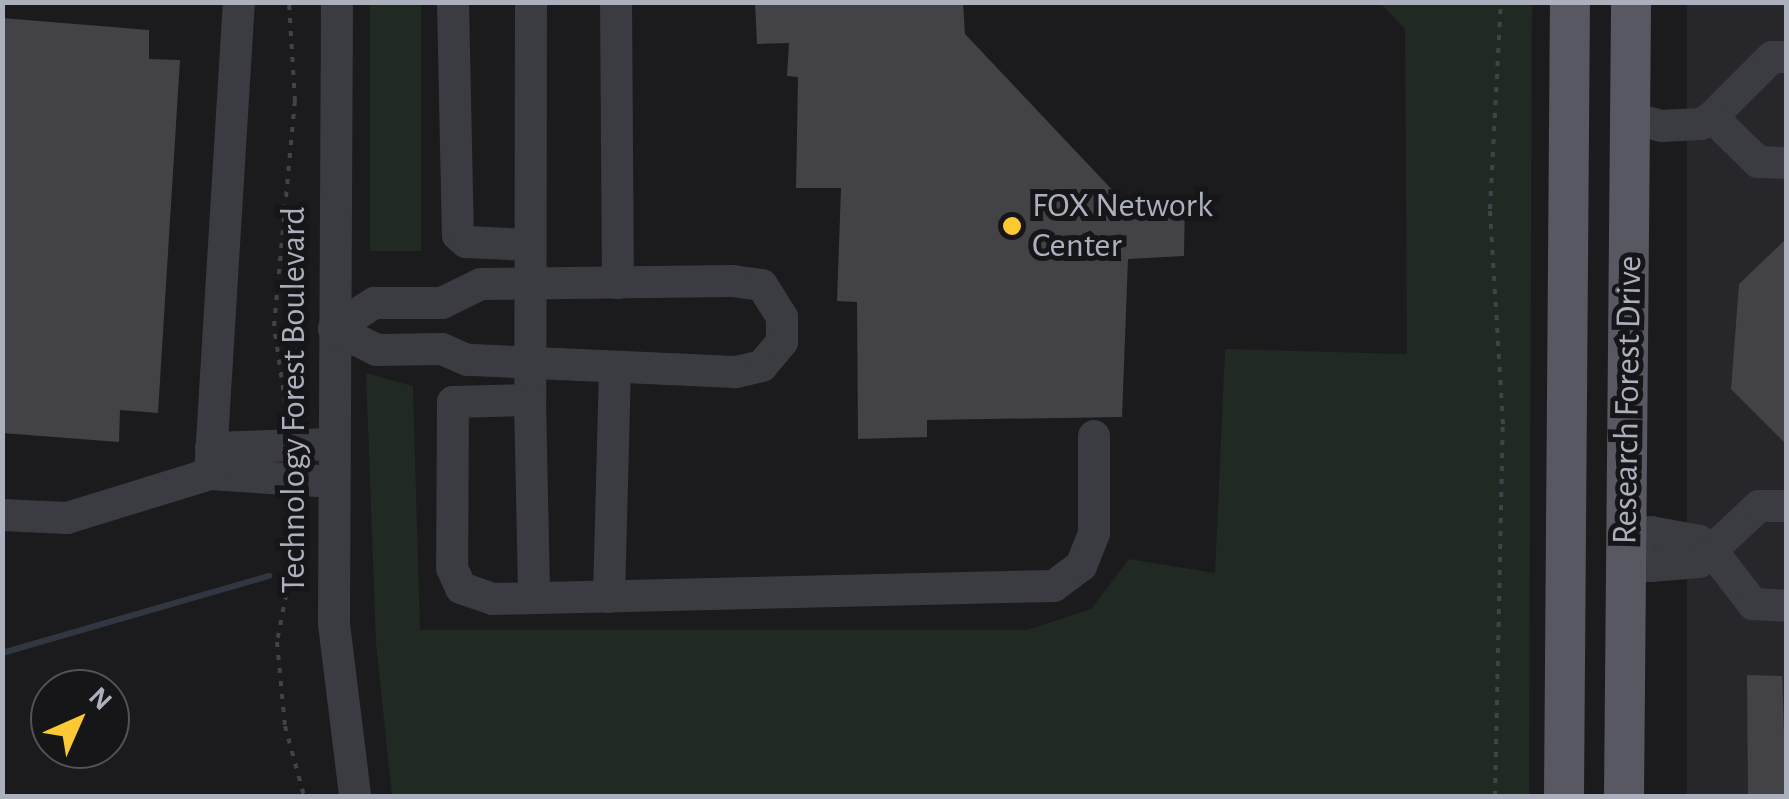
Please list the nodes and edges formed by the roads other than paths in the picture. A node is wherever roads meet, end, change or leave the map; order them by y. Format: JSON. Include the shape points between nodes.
{"nodes":[{"id":1,"x":239,"y":2,"type":"edge"},
{"id":2,"x":338,"y":2,"type":"edge"},
{"id":3,"x":453,"y":2,"type":"edge"},
{"id":4,"x":532,"y":2,"type":"edge"},
{"id":5,"x":616,"y":2,"type":"edge"},
{"id":6,"x":1570,"y":2,"type":"edge"},
{"id":7,"x":1630,"y":2,"type":"edge"},
{"id":8,"x":1786,"y":57,"type":"edge"},
{"id":9,"x":1709,"y":117,"type":"junction"},
{"id":10,"x":1630,"y":118,"type":"junction"},
{"id":11,"x":1786,"y":163,"type":"edge"},
{"id":12,"x":530,"y":245,"type":"junction"},
{"id":13,"x":618,"y":283,"type":"junction"},
{"id":14,"x":530,"y":284,"type":"junction"},
{"id":15,"x":334,"y":330,"type":"junction"},
{"id":16,"x":534,"y":364,"type":"junction"},
{"id":17,"x":615,"y":368,"type":"junction"},
{"id":18,"x":530,"y":400,"type":"junction"},
{"id":19,"x":1094,"y":436,"type":"dead end"},
{"id":20,"x":334,"y":444,"type":"junction"},
{"id":21,"x":210,"y":461,"type":"junction"},
{"id":22,"x":334,"y":482,"type":"junction"},
{"id":23,"x":1786,"y":506,"type":"edge"},
{"id":24,"x":1566,"y":508,"type":"junction"},
{"id":25,"x":2,"y":515,"type":"edge"},
{"id":26,"x":1709,"y":552,"type":"junction"},
{"id":27,"x":1626,"y":562,"type":"junction"},
{"id":28,"x":610,"y":597,"type":"junction"},
{"id":29,"x":534,"y":598,"type":"junction"},
{"id":30,"x":1786,"y":606,"type":"edge"},
{"id":31,"x":356,"y":796,"type":"edge"},
{"id":32,"x":1564,"y":796,"type":"edge"},
{"id":33,"x":1624,"y":796,"type":"edge"}],
"edges":[{"from":1,"to":21,"type":"street"},
{"from":2,"to":15,"type":"street","name":"Technology Forest Boulevard"},
{"from":3,"to":12,"type":"street","via":[[458,235],[466,242]]},
{"from":4,"to":12,"type":"street"},
{"from":5,"to":13,"type":"street"},
{"from":6,"to":24,"type":"main road","name":"Research Forest Drive"},
{"from":7,"to":10,"type":"main road","name":"Research Forest Drive"},
{"from":8,"to":9,"type":"street","via":[[1772,57]]},
{"from":9,"to":10,"type":"street","via":[[1701,124],[1661,126]]},
{"from":9,"to":11,"type":"street","via":[[1758,162]]},
{"from":10,"to":27,"type":"main road","name":"Research Forest Drive"},
{"from":12,"to":14,"type":"street"},
{"from":13,"to":14,"type":"street"},
{"from":13,"to":17,"type":"street","via":[[762,284],[782,317],[782,342],[762,366],[734,372]]},
{"from":14,"to":15,"type":"street","via":[[481,284],[442,304],[374,303]]},
{"from":14,"to":16,"type":"street"},
{"from":15,"to":16,"type":"street","via":[[377,350],[442,349],[467,360]]},
{"from":15,"to":20,"type":"street","name":"Technology Forest Boulevard"},
{"from":16,"to":17,"type":"street"},
{"from":16,"to":18,"type":"street"},
{"from":17,"to":28,"type":"street"},
{"from":18,"to":29,"type":"street"},
{"from":18,"to":29,"type":"street","via":[[453,402],[452,568],[461,588],[493,599]]},
{"from":19,"to":28,"type":"street","via":[[1094,533],[1081,566],[1054,586]]},
{"from":20,"to":21,"type":"street"},
{"from":20,"to":22,"type":"street","name":"Technology Forest Boulevard"},
{"from":21,"to":22,"type":"street","via":[[289,480]]},
{"from":21,"to":25,"type":"street","via":[[66,518]]},
{"from":22,"to":31,"type":"street","name":"Technology Forest Boulevard","via":[[337,690]]},
{"from":23,"to":26,"type":"street","via":[[1759,506]]},
{"from":24,"to":27,"type":"main road"},
{"from":24,"to":32,"type":"main road","name":"Research Forest Drive"},
{"from":26,"to":27,"type":"street","via":[[1700,562]]},
{"from":26,"to":30,"type":"street","via":[[1754,604]]},
{"from":27,"to":33,"type":"main road","name":"Research Forest Drive"},
{"from":28,"to":29,"type":"street"}]}
